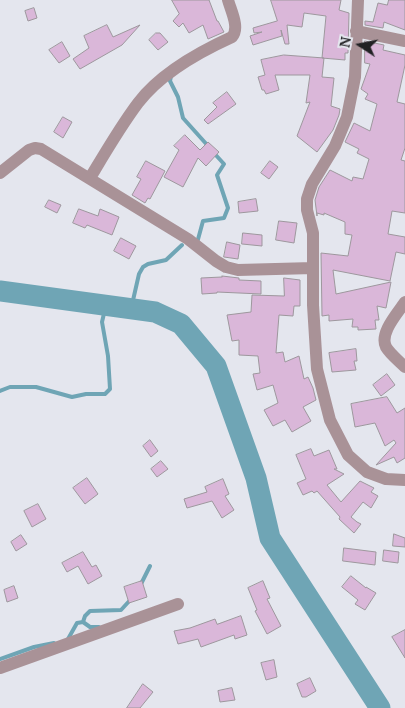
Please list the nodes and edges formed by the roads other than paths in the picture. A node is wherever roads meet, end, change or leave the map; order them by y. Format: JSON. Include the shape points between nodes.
{"nodes":[{"id":1,"x":228,"y":0,"type":"edge"},
{"id":2,"x":358,"y":0,"type":"edge"},
{"id":3,"x":356,"y":31,"type":"junction"},
{"id":4,"x":405,"y":41,"type":"edge"},
{"id":5,"x":0,"y":173,"type":"edge"},
{"id":6,"x":90,"y":178,"type":"junction"},
{"id":7,"x":313,"y":268,"type":"junction"},
{"id":8,"x":405,"y":302,"type":"edge"},
{"id":9,"x":405,"y":367,"type":"edge"},
{"id":10,"x":405,"y":480,"type":"edge"},
{"id":11,"x":178,"y":604,"type":"dead end"},
{"id":12,"x":0,"y":668,"type":"edge"}],
"edges":[{"from":1,"to":6,"type":"street","via":[[235,34],[198,53],[152,88],[138,103]]},
{"from":2,"to":3,"type":"street"},
{"from":3,"to":4,"type":"street"},
{"from":3,"to":7,"type":"street","via":[[355,77],[347,117],[307,199],[313,233]]},
{"from":5,"to":6,"type":"street","via":[[30,150],[41,148]]},
{"from":6,"to":7,"type":"street","via":[[221,264],[238,270]]},
{"from":7,"to":10,"type":"street","via":[[317,369],[330,420],[348,455],[367,472],[386,479]]},
{"from":8,"to":9,"type":"street","via":[[384,341],[386,348]]},
{"from":11,"to":12,"type":"street"}]}
